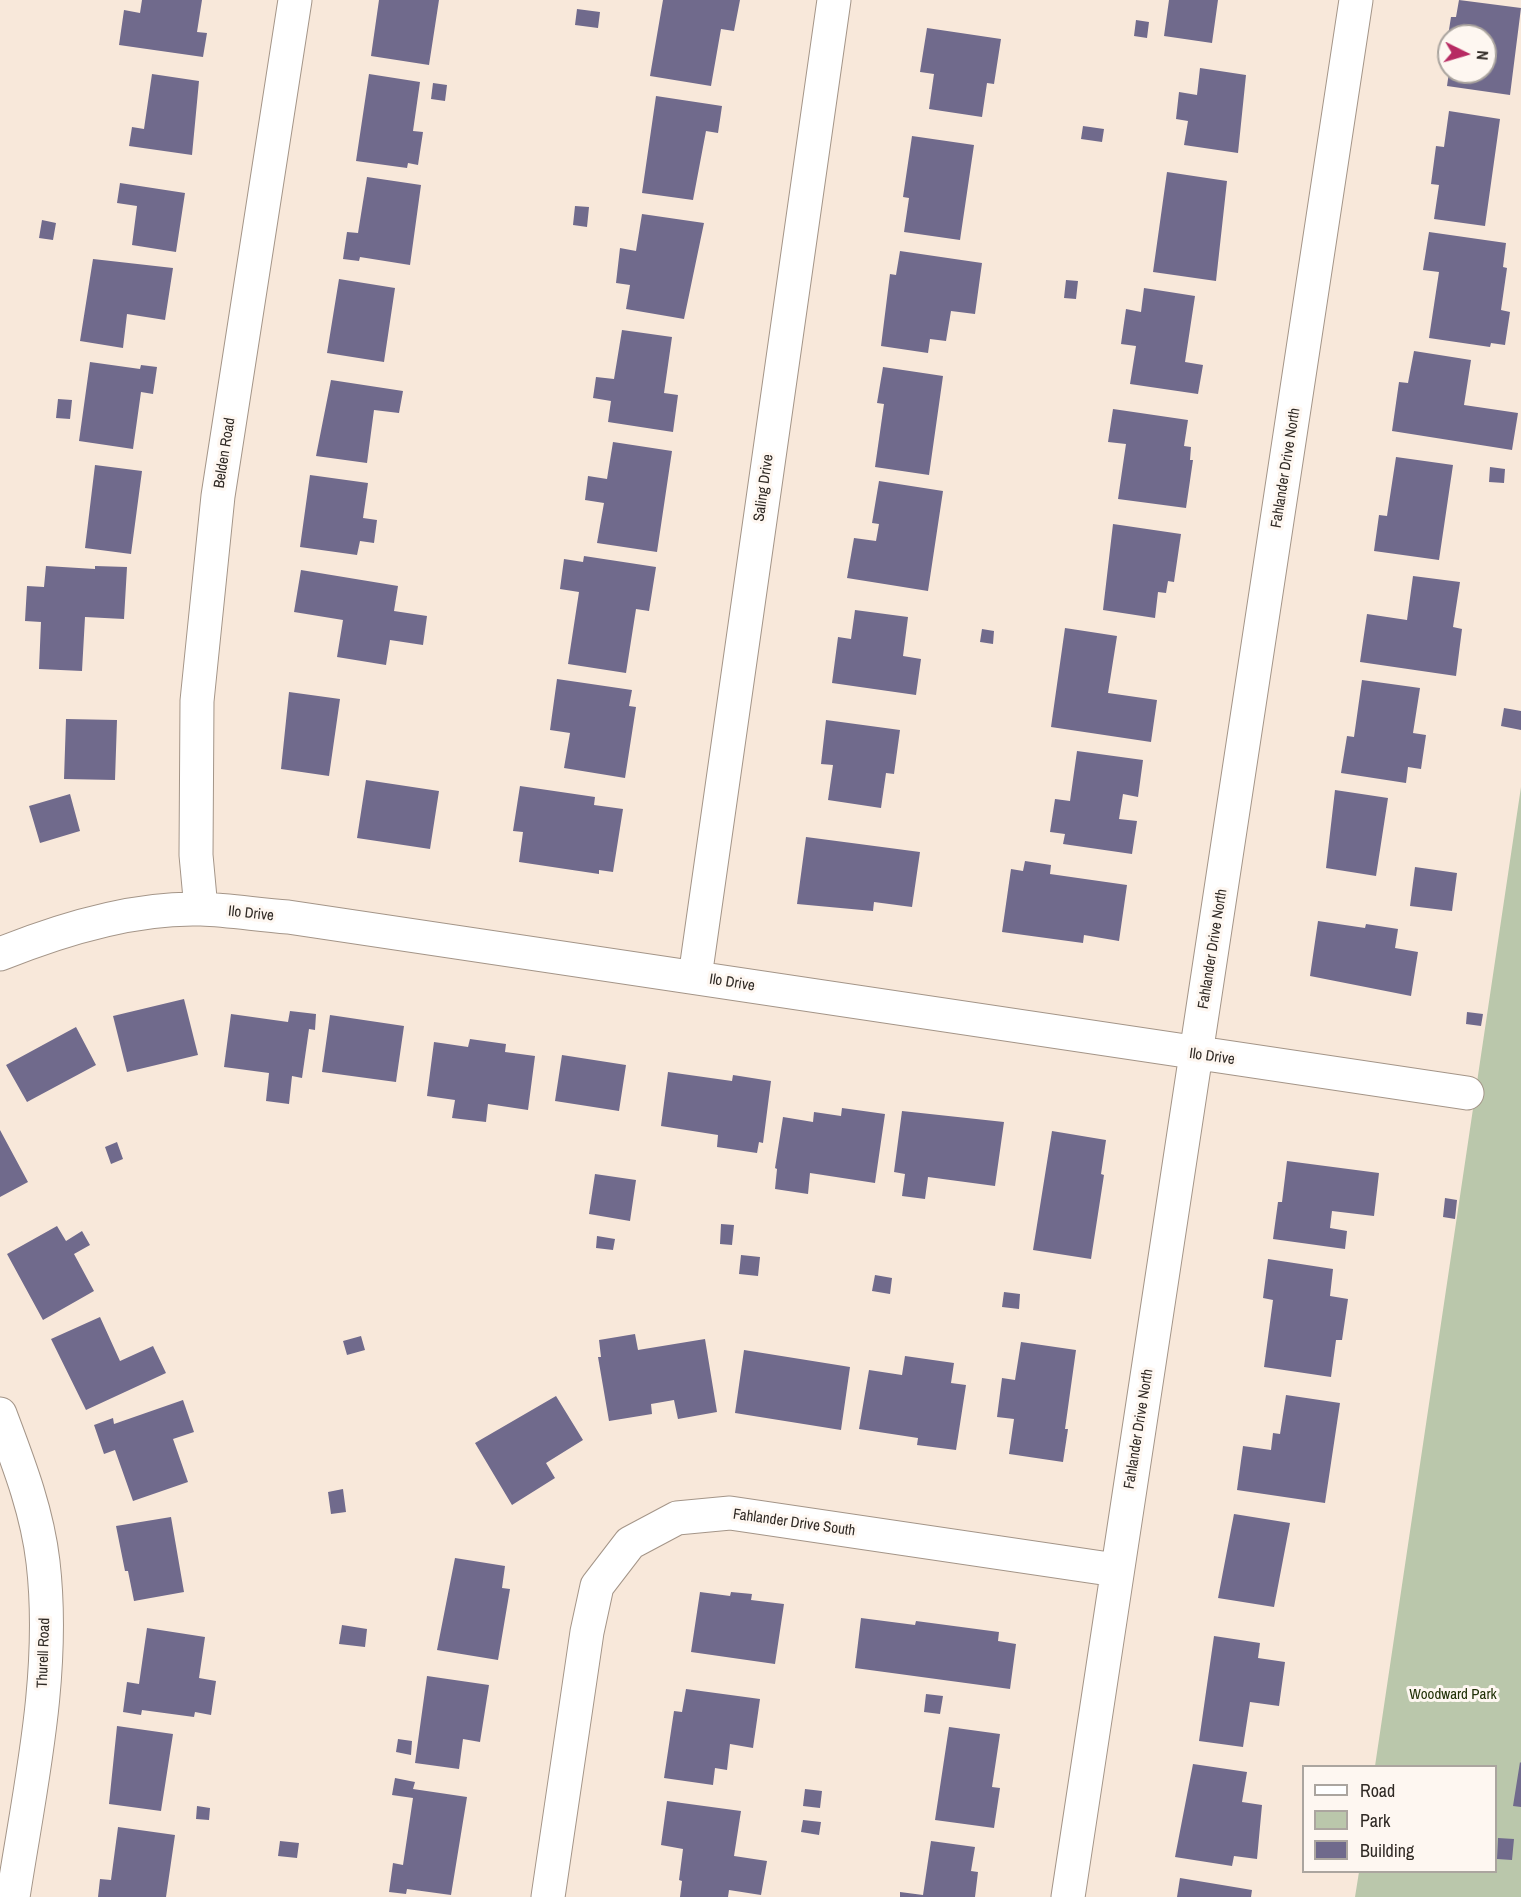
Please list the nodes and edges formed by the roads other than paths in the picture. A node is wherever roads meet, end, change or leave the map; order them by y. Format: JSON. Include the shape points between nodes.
{"nodes":[{"id":1,"x":295,"y":0,"type":"edge"},
{"id":2,"x":834,"y":0,"type":"edge"},
{"id":3,"x":1356,"y":0,"type":"edge"},
{"id":4,"x":201,"y":909,"type":"junction"},
{"id":5,"x":0,"y":954,"type":"edge"},
{"id":6,"x":695,"y":977,"type":"junction"},
{"id":7,"x":1197,"y":1055,"type":"junction"},
{"id":8,"x":1467,"y":1093,"type":"dead end"},
{"id":9,"x":0,"y":1414,"type":"edge"},
{"id":10,"x":1116,"y":1570,"type":"junction"},
{"id":11,"x":13,"y":1897,"type":"edge"},
{"id":12,"x":548,"y":1897,"type":"edge"},
{"id":13,"x":1068,"y":1897,"type":"edge"}],
"edges":[{"from":1,"to":4,"type":"street","name":"Belden Road","via":[[217,507],[197,701],[196,855]]},
{"from":2,"to":6,"type":"street","name":"Saling Drive"},
{"from":3,"to":7,"type":"street","name":"Fahlander Drive North"},
{"from":4,"to":5,"type":"street","name":"Ilo Drive","via":[[158,910],[115,919],[48,935]]},
{"from":4,"to":6,"type":"street","name":"Ilo Drive","via":[[288,917]]},
{"from":6,"to":7,"type":"street","name":"Ilo Drive"},
{"from":7,"to":8,"type":"street","name":"Ilo Drive"},
{"from":7,"to":10,"type":"street","name":"Fahlander Drive North"},
{"from":9,"to":11,"type":"street","name":"Thurell Road","via":[[31,1503],[43,1562],[47,1639],[39,1724]]},
{"from":10,"to":12,"type":"street","name":"Fahlander Drive South","via":[[730,1514],[677,1518],[630,1543],[597,1586]]},
{"from":10,"to":13,"type":"street","name":"Fahlander Drive North"}]}
